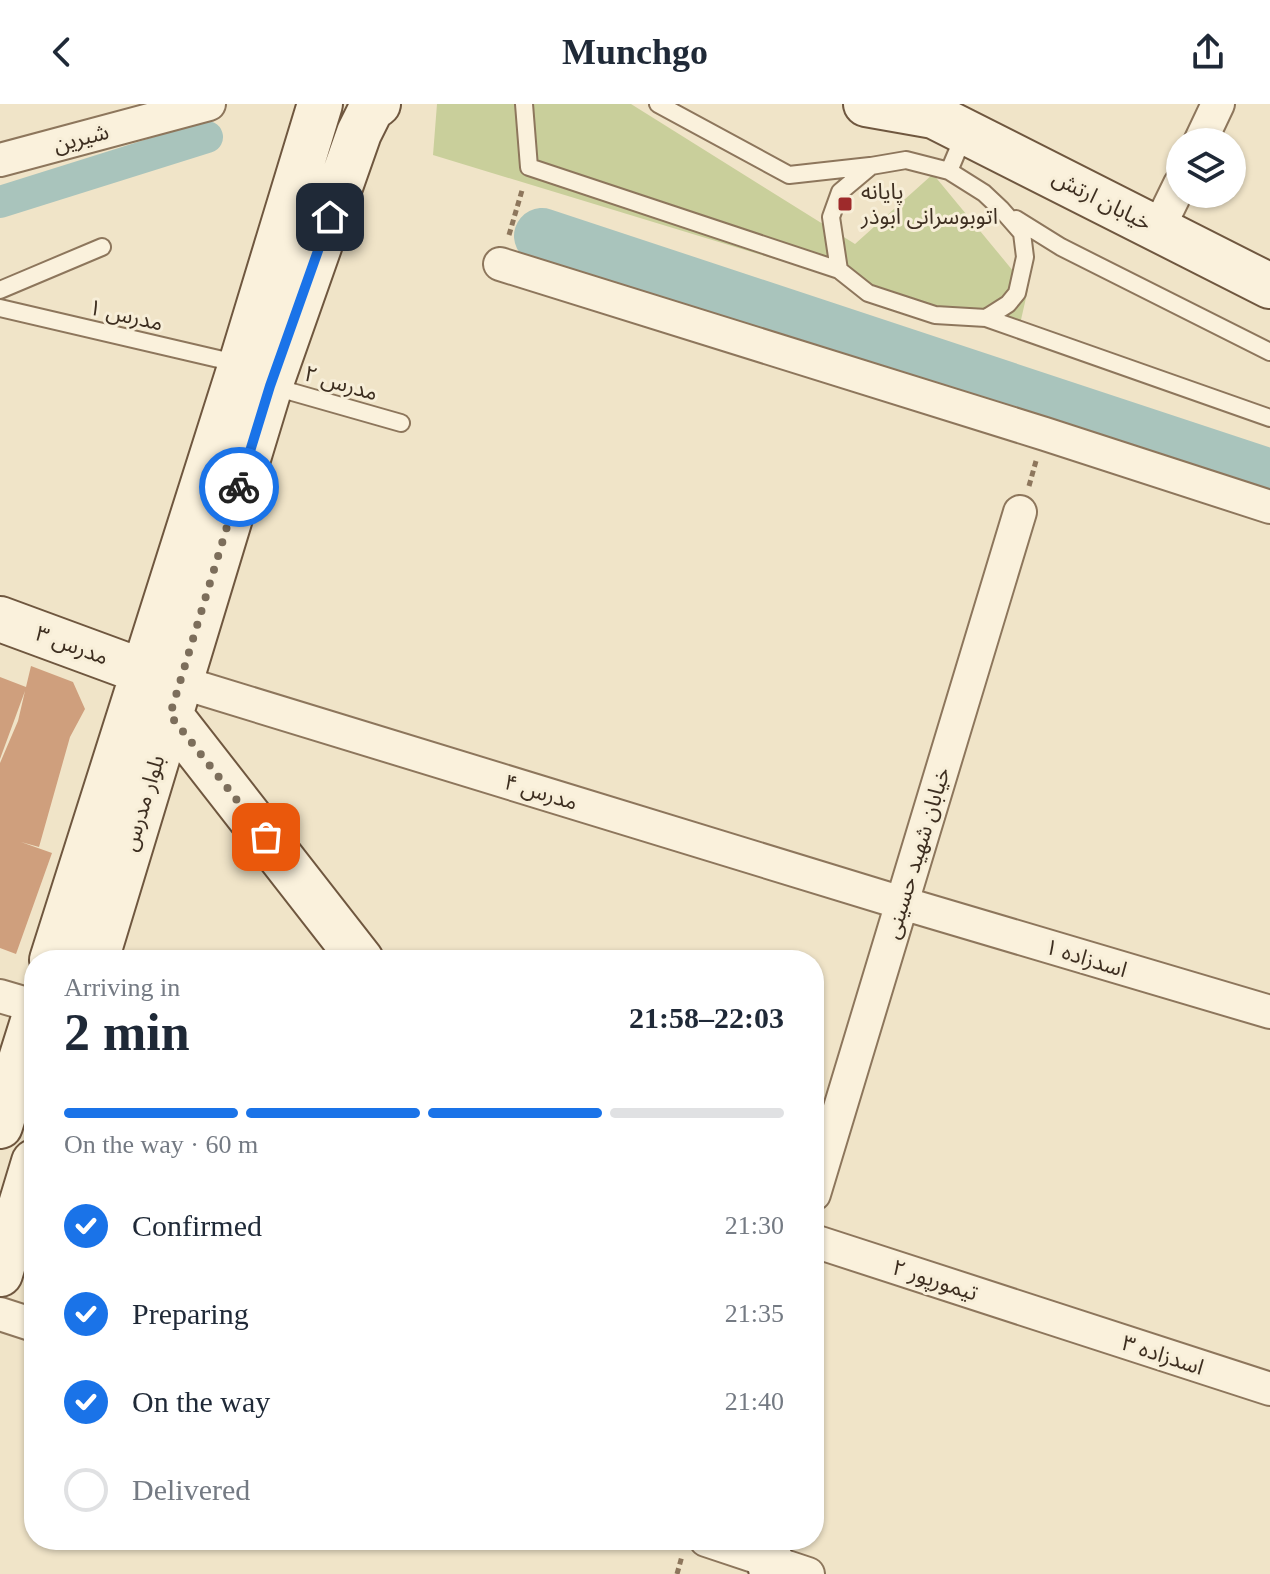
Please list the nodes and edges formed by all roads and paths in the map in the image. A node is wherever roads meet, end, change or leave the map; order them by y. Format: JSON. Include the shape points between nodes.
{"nodes":[{"id":1,"x":209,"y":104,"type":"edge"},
{"id":2,"x":320,"y":104,"type":"edge"},
{"id":3,"x":378,"y":104,"type":"edge"},
{"id":4,"x":524,"y":104,"type":"edge"},
{"id":5,"x":658,"y":104,"type":"edge"},
{"id":6,"x":866,"y":104,"type":"edge"},
{"id":7,"x":1218,"y":104,"type":"edge"},
{"id":8,"x":940,"y":117,"type":"edge"},
{"id":9,"x":1207,"y":128,"type":"edge"},
{"id":10,"x":0,"y":160,"type":"edge"},
{"id":11,"x":871,"y":166,"type":"junction"},
{"id":12,"x":529,"y":167,"type":"junction"},
{"id":13,"x":949,"y":171,"type":"junction"},
{"id":14,"x":1168,"y":208,"type":"edge"},
{"id":15,"x":1001,"y":209,"type":"junction"},
{"id":16,"x":1158,"y":229,"type":"junction"},
{"id":17,"x":102,"y":247,"type":"dead end"},
{"id":18,"x":500,"y":264,"type":"joint"},
{"id":19,"x":839,"y":270,"type":"junction"},
{"id":20,"x":1270,"y":286,"type":"edge"},
{"id":21,"x":0,"y":290,"type":"edge"},
{"id":22,"x":0,"y":308,"type":"edge"},
{"id":23,"x":986,"y":318,"type":"junction"},
{"id":24,"x":1270,"y":352,"type":"edge"},
{"id":25,"x":256,"y":375,"type":"junction"},
{"id":26,"x":1270,"y":418,"type":"edge"},
{"id":27,"x":401,"y":423,"type":"dead end"},
{"id":28,"x":1045,"y":434,"type":"junction"},
{"id":29,"x":1270,"y":507,"type":"edge"},
{"id":30,"x":1020,"y":512,"type":"joint"},
{"id":31,"x":0,"y":619,"type":"edge"},
{"id":32,"x":164,"y":690,"type":"junction"},
{"id":33,"x":902,"y":903,"type":"junction"},
{"id":34,"x":56,"y":950,"type":"edge"},
{"id":35,"x":99,"y":950,"type":"edge"},
{"id":36,"x":354,"y":950,"type":"edge"},
{"id":37,"x":0,"y":996,"type":"edge"},
{"id":38,"x":24,"y":1003,"type":"edge"},
{"id":39,"x":1270,"y":1012,"type":"edge"},
{"id":40,"x":24,"y":1050,"type":"edge"},
{"id":41,"x":0,"y":1126,"type":"edge"},
{"id":42,"x":824,"y":1161,"type":"edge"},
{"id":43,"x":24,"y":1195,"type":"edge"},
{"id":44,"x":824,"y":1244,"type":"edge"},
{"id":45,"x":0,"y":1274,"type":"edge"},
{"id":46,"x":0,"y":1314,"type":"edge"},
{"id":47,"x":1056,"y":1320,"type":"joint"},
{"id":48,"x":24,"y":1322,"type":"edge"},
{"id":49,"x":1270,"y":1389,"type":"edge"},
{"id":50,"x":739,"y":1550,"type":"edge"},
{"id":51,"x":779,"y":1562,"type":"edge"}],
"edges":[{"from":1,"to":10,"type":"street","name":"شیرین"},
{"from":2,"to":25,"type":"street","name":"بلوار مدرس"},
{"from":3,"to":25,"type":"street","name":"بلوار مدرس","via":[[359,133]]},
{"from":4,"to":12,"type":"lane"},
{"from":5,"to":11,"type":"lane","via":[[789,175]]},
{"from":6,"to":8,"type":"street","name":"خیابان ارتش"},
{"from":7,"to":9,"type":"street"},
{"from":8,"to":13,"type":"lane"},
{"from":8,"to":16,"type":"street","name":"خیابان ارتش"},
{"from":11,"to":13,"type":"lane","via":[[906,160]]},
{"from":11,"to":19,"type":"lane","via":[[840,192],[831,217]]},
{"from":12,"to":18,"type":"path"},
{"from":12,"to":19,"type":"lane"},
{"from":13,"to":15,"type":"lane"},
{"from":14,"to":16,"type":"street"},
{"from":15,"to":23,"type":"lane","via":[[1022,233],[1025,257],[1017,293]]},
{"from":15,"to":24,"type":"lane","via":[[1061,247]]},
{"from":16,"to":20,"type":"street","name":"خیابان ارتش"},
{"from":17,"to":21,"type":"lane"},
{"from":18,"to":28,"type":"street"},
{"from":19,"to":23,"type":"lane","via":[[868,293],[895,302],[935,315]]},
{"from":22,"to":25,"type":"lane","name":"مدرس ۱"},
{"from":23,"to":26,"type":"lane"},
{"from":25,"to":27,"type":"lane","name":"مدرس ۲"},
{"from":25,"to":32,"type":"street","name":"بلوار مدرس"},
{"from":28,"to":29,"type":"street"},
{"from":28,"to":30,"type":"path"},
{"from":30,"to":33,"type":"street","name":"خیابان شهید حسینی"},
{"from":31,"to":32,"type":"street","name":"مدرس ۳"},
{"from":32,"to":33,"type":"street","name":"مدرس ۴"},
{"from":32,"to":34,"type":"street","name":"بلوار مدرس"},
{"from":32,"to":35,"type":"street","name":"بلوار مدرس"},
{"from":32,"to":36,"type":"street"},
{"from":33,"to":39,"type":"street","name":"اسدزاده ۱"},
{"from":33,"to":42,"type":"street","name":"خیابان شهید حسینی"},
{"from":37,"to":38,"type":"street"},
{"from":40,"to":41,"type":"street"},
{"from":43,"to":45,"type":"street"},
{"from":44,"to":47,"type":"street","name":"تیمورپور ۲"},
{"from":46,"to":48,"type":"street"},
{"from":47,"to":49,"type":"street","name":"اسدزاده ۳"},
{"from":50,"to":51,"type":"street"}]}
